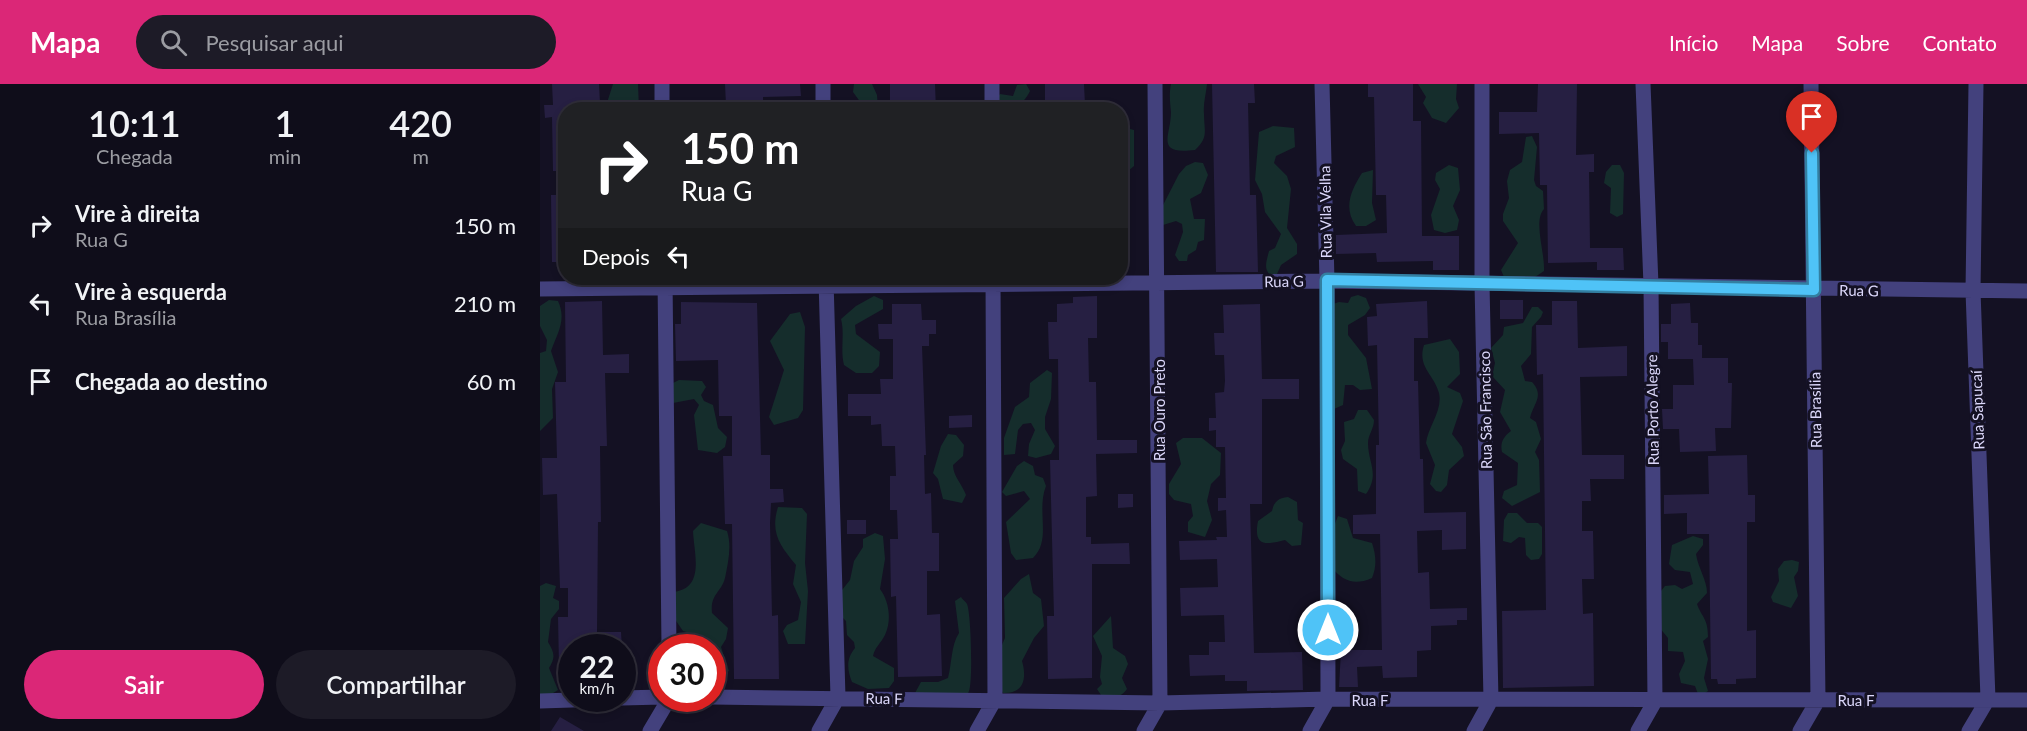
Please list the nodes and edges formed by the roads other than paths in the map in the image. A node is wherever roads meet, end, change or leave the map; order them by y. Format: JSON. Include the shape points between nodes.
{"nodes":[{"id":1,"x":662,"y":84,"type":"edge"},
{"id":2,"x":823,"y":84,"type":"edge"},
{"id":3,"x":992,"y":84,"type":"edge"},
{"id":4,"x":1155,"y":84,"type":"edge"},
{"id":5,"x":1322,"y":84,"type":"edge"},
{"id":6,"x":1482,"y":84,"type":"edge"},
{"id":7,"x":1643,"y":84,"type":"edge"},
{"id":8,"x":1810,"y":84,"type":"edge"},
{"id":9,"x":1976,"y":84,"type":"edge"},
{"id":10,"x":662,"y":102,"type":"edge"},
{"id":11,"x":823,"y":102,"type":"edge"},
{"id":12,"x":992,"y":102,"type":"edge"},
{"id":13,"x":1327,"y":280,"type":"junction"},
{"id":14,"x":1128,"y":283,"type":"edge"},
{"id":15,"x":1159,"y":284,"type":"junction"},
{"id":16,"x":1482,"y":284,"type":"junction"},
{"id":17,"x":623,"y":285,"type":"edge"},
{"id":18,"x":665,"y":285,"type":"edge"},
{"id":19,"x":826,"y":285,"type":"edge"},
{"id":20,"x":993,"y":285,"type":"edge"},
{"id":21,"x":1651,"y":285,"type":"junction"},
{"id":22,"x":540,"y":289,"type":"edge"},
{"id":23,"x":1814,"y":290,"type":"junction"},
{"id":24,"x":1973,"y":291,"type":"junction"},
{"id":25,"x":2027,"y":291,"type":"edge"},
{"id":26,"x":669,"y":634,"type":"edge"},
{"id":27,"x":726,"y":697,"type":"edge"},
{"id":28,"x":838,"y":697,"type":"junction"},
{"id":29,"x":995,"y":699,"type":"junction"},
{"id":30,"x":1328,"y":699,"type":"junction"},
{"id":31,"x":1988,"y":699,"type":"junction"},
{"id":32,"x":558,"y":700,"type":"edge"},
{"id":33,"x":1491,"y":700,"type":"junction"},
{"id":34,"x":1818,"y":700,"type":"junction"},
{"id":35,"x":2027,"y":700,"type":"edge"},
{"id":36,"x":540,"y":701,"type":"edge"},
{"id":37,"x":1655,"y":701,"type":"junction"},
{"id":38,"x":1160,"y":703,"type":"junction"},
{"id":39,"x":661,"y":712,"type":"edge"},
{"id":40,"x":650,"y":731,"type":"edge"},
{"id":41,"x":819,"y":731,"type":"edge"},
{"id":42,"x":977,"y":731,"type":"edge"},
{"id":43,"x":1144,"y":731,"type":"edge"},
{"id":44,"x":1310,"y":731,"type":"edge"},
{"id":45,"x":1474,"y":731,"type":"edge"},
{"id":46,"x":1638,"y":731,"type":"edge"},
{"id":47,"x":1800,"y":731,"type":"edge"},
{"id":48,"x":1969,"y":731,"type":"edge"}],
"edges":[{"from":1,"to":10,"type":"street"},
{"from":2,"to":11,"type":"street"},
{"from":3,"to":12,"type":"street"},
{"from":4,"to":15,"type":"street","name":"Rua Ouro Preto"},
{"from":5,"to":13,"type":"street","name":"Rua Vila Velha"},
{"from":6,"to":16,"type":"street","name":"Rua São Francisco"},
{"from":7,"to":21,"type":"street","name":"Rua Porto Alegre"},
{"from":8,"to":23,"type":"street","name":"Rua Brasília"},
{"from":9,"to":24,"type":"street","name":"Rua Sapucaí"},
{"from":13,"to":15,"type":"street","name":"Rua G"},
{"from":13,"to":16,"type":"street","name":"Rua G"},
{"from":13,"to":30,"type":"street","name":"Rua Vila Velha"},
{"from":14,"to":15,"type":"street","name":"Rua G"},
{"from":15,"to":38,"type":"street","name":"Rua Ouro Preto"},
{"from":16,"to":21,"type":"street","name":"Rua G"},
{"from":16,"to":33,"type":"street","name":"Rua São Francisco"},
{"from":17,"to":22,"type":"street","name":"Rua G"},
{"from":18,"to":26,"type":"street"},
{"from":19,"to":28,"type":"street"},
{"from":20,"to":29,"type":"street"},
{"from":21,"to":23,"type":"street","name":"Rua G"},
{"from":21,"to":37,"type":"street","name":"Rua Porto Alegre"},
{"from":23,"to":24,"type":"street","name":"Rua G"},
{"from":23,"to":34,"type":"street","name":"Rua Brasília"},
{"from":24,"to":25,"type":"street","name":"Rua G"},
{"from":24,"to":31,"type":"street","name":"Rua Sapucaí"},
{"from":27,"to":28,"type":"street","name":"Rua F"},
{"from":28,"to":29,"type":"street","name":"Rua F"},
{"from":28,"to":41,"type":"street"},
{"from":29,"to":38,"type":"street","name":"Rua F"},
{"from":29,"to":42,"type":"street"},
{"from":30,"to":33,"type":"street","name":"Rua F"},
{"from":30,"to":38,"type":"street","name":"Rua F"},
{"from":30,"to":44,"type":"street","name":"Rua Vila Velha"},
{"from":31,"to":34,"type":"street","name":"Rua F"},
{"from":31,"to":35,"type":"street","name":"Rua F"},
{"from":31,"to":48,"type":"street"},
{"from":32,"to":36,"type":"street"},
{"from":33,"to":37,"type":"street","name":"Rua F"},
{"from":33,"to":45,"type":"street","name":"Rua São Francisco"},
{"from":34,"to":37,"type":"street","name":"Rua F"},
{"from":34,"to":47,"type":"street"},
{"from":37,"to":46,"type":"street"},
{"from":38,"to":43,"type":"street","name":"Rua Ouro Preto"},
{"from":39,"to":40,"type":"street"}]}
